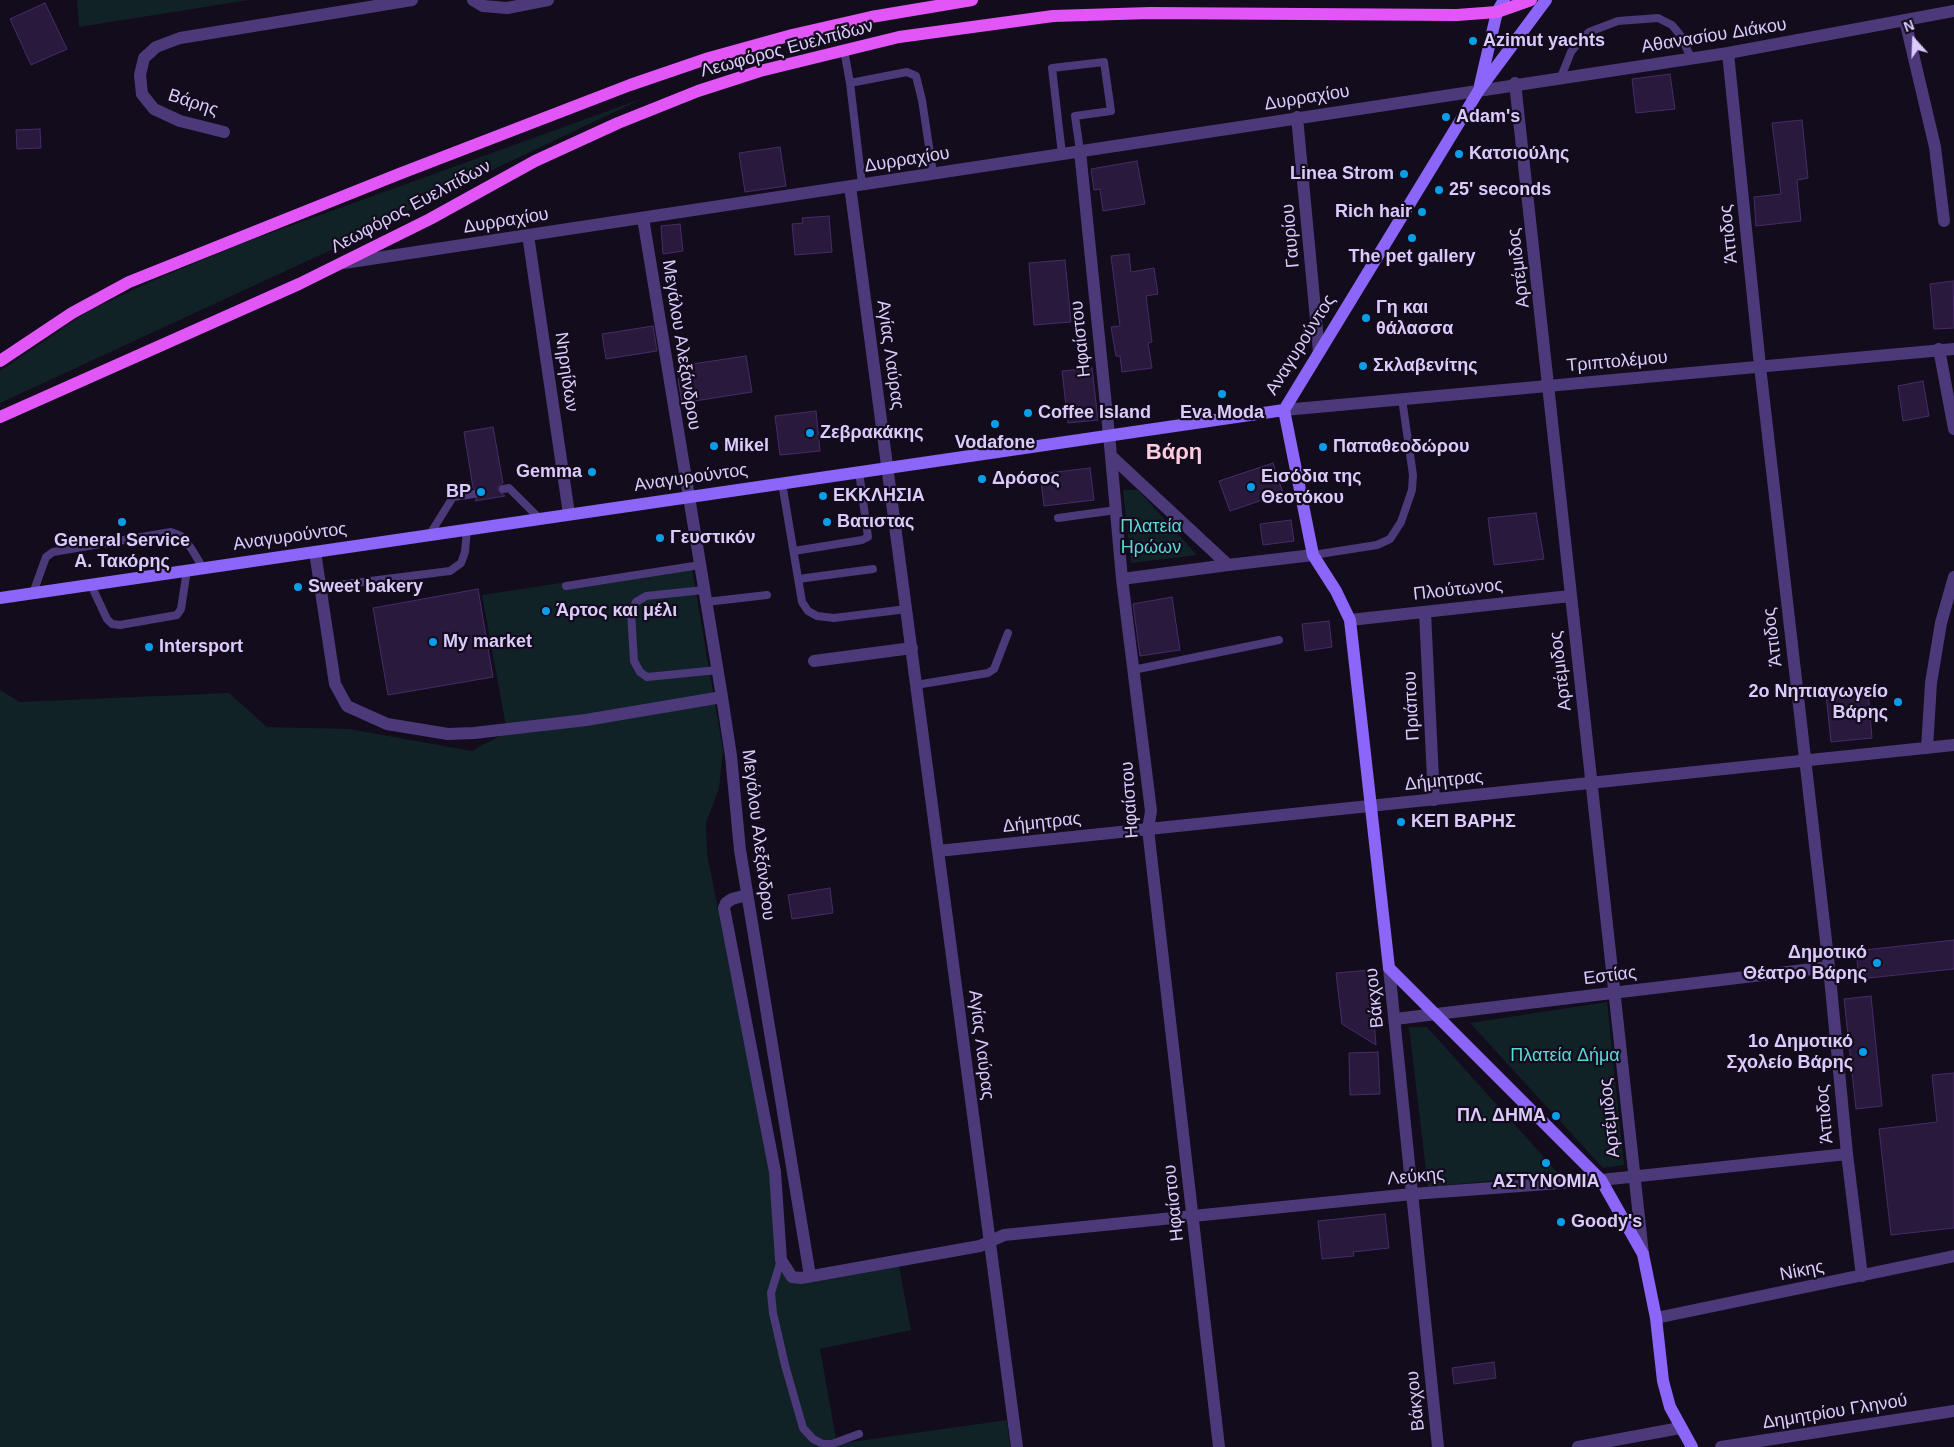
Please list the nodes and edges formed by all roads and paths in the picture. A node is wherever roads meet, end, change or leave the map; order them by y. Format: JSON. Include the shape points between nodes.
{"nodes":[{"id":1,"x":412,"y":0,"type":"edge"},
{"id":2,"x":473,"y":0,"type":"edge"},
{"id":3,"x":548,"y":0,"type":"edge"},
{"id":4,"x":972,"y":0,"type":"edge"},
{"id":5,"x":1504,"y":0,"type":"edge"},
{"id":6,"x":1531,"y":0,"type":"edge"},
{"id":7,"x":1546,"y":0,"type":"edge"},
{"id":8,"x":1952,"y":8,"type":"edge"},
{"id":9,"x":1497,"y":12,"type":"junction"},
{"id":10,"x":1905,"y":20,"type":"junction"},
{"id":11,"x":844,"y":50,"type":"junction"},
{"id":12,"x":1728,"y":53,"type":"junction"},
{"id":13,"x":1691,"y":58,"type":"junction"},
{"id":14,"x":1561,"y":77,"type":"junction"},
{"id":15,"x":850,"y":83,"type":"junction"},
{"id":16,"x":1515,"y":83,"type":"junction"},
{"id":17,"x":1479,"y":90,"type":"junction"},
{"id":18,"x":1297,"y":118,"type":"junction"},
{"id":19,"x":224,"y":132,"type":"dead end"},
{"id":20,"x":1080,"y":151,"type":"junction"},
{"id":21,"x":1062,"y":154,"type":"junction"},
{"id":22,"x":933,"y":173,"type":"junction"},
{"id":23,"x":856,"y":185,"type":"junction"},
{"id":24,"x":643,"y":218,"type":"junction"},
{"id":25,"x":1944,"y":221,"type":"dead end"},
{"id":26,"x":528,"y":235,"type":"junction"},
{"id":27,"x":340,"y":264,"type":"junction"},
{"id":28,"x":1940,"y":349,"type":"junction"},
{"id":29,"x":1954,"y":349,"type":"edge"},
{"id":30,"x":1319,"y":352,"type":"junction"},
{"id":31,"x":0,"y":361,"type":"edge"},
{"id":32,"x":1760,"y":366,"type":"junction"},
{"id":33,"x":1550,"y":385,"type":"junction"},
{"id":34,"x":1402,"y":399,"type":"junction"},
{"id":35,"x":1284,"y":410,"type":"junction"},
{"id":36,"x":0,"y":417,"type":"edge"},
{"id":37,"x":1954,"y":429,"type":"edge"},
{"id":38,"x":1109,"y":435,"type":"junction"},
{"id":39,"x":1110,"y":456,"type":"junction"},
{"id":40,"x":888,"y":468,"type":"junction"},
{"id":41,"x":859,"y":472,"type":"junction"},
{"id":42,"x":782,"y":483,"type":"junction"},
{"id":43,"x":504,"y":489,"type":"dead end"},
{"id":44,"x":474,"y":494,"type":"dead end"},
{"id":45,"x":689,"y":496,"type":"junction"},
{"id":46,"x":1116,"y":510,"type":"junction"},
{"id":47,"x":569,"y":514,"type":"junction"},
{"id":48,"x":539,"y":518,"type":"junction"},
{"id":49,"x":1058,"y":518,"type":"dead end"},
{"id":50,"x":466,"y":529,"type":"junction"},
{"id":51,"x":430,"y":534,"type":"junction"},
{"id":52,"x":794,"y":551,"type":"junction"},
{"id":53,"x":315,"y":552,"type":"junction"},
{"id":54,"x":1313,"y":555,"type":"junction"},
{"id":55,"x":700,"y":565,"type":"junction"},
{"id":56,"x":1228,"y":565,"type":"junction"},
{"id":57,"x":203,"y":568,"type":"junction"},
{"id":58,"x":873,"y":569,"type":"dead end"},
{"id":59,"x":187,"y":570,"type":"junction"},
{"id":60,"x":1954,"y":577,"type":"edge"},
{"id":61,"x":798,"y":579,"type":"junction"},
{"id":62,"x":1122,"y":580,"type":"junction"},
{"id":63,"x":91,"y":585,"type":"junction"},
{"id":64,"x":566,"y":586,"type":"dead end"},
{"id":65,"x":322,"y":587,"type":"junction"},
{"id":66,"x":33,"y":593,"type":"junction"},
{"id":67,"x":767,"y":595,"type":"dead end"},
{"id":68,"x":705,"y":596,"type":"junction"},
{"id":69,"x":1570,"y":596,"type":"junction"},
{"id":70,"x":0,"y":598,"type":"edge"},
{"id":71,"x":906,"y":609,"type":"junction"},
{"id":72,"x":1424,"y":612,"type":"junction"},
{"id":73,"x":1350,"y":620,"type":"junction"},
{"id":74,"x":1008,"y":633,"type":"dead end"},
{"id":75,"x":1279,"y":640,"type":"dead end"},
{"id":76,"x":912,"y":648,"type":"junction"},
{"id":77,"x":814,"y":661,"type":"dead end"},
{"id":78,"x":718,"y":670,"type":"junction"},
{"id":79,"x":1133,"y":670,"type":"junction"},
{"id":80,"x":916,"y":685,"type":"junction"},
{"id":81,"x":722,"y":697,"type":"junction"},
{"id":82,"x":1954,"y":745,"type":"edge"},
{"id":83,"x":1927,"y":748,"type":"junction"},
{"id":84,"x":1805,"y":761,"type":"junction"},
{"id":85,"x":1592,"y":783,"type":"junction"},
{"id":86,"x":1434,"y":800,"type":"junction"},
{"id":87,"x":1372,"y":806,"type":"junction"},
{"id":88,"x":1148,"y":830,"type":"junction"},
{"id":89,"x":938,"y":851,"type":"junction"},
{"id":90,"x":747,"y":896,"type":"junction"},
{"id":91,"x":1829,"y":967,"type":"junction"},
{"id":92,"x":1389,"y":968,"type":"junction"},
{"id":93,"x":1615,"y":994,"type":"junction"},
{"id":94,"x":1434,"y":1014,"type":"junction"},
{"id":95,"x":1394,"y":1020,"type":"junction"},
{"id":96,"x":1847,"y":1154,"type":"junction"},
{"id":97,"x":1633,"y":1175,"type":"junction"},
{"id":98,"x":1601,"y":1180,"type":"junction"},
{"id":99,"x":1412,"y":1194,"type":"junction"},
{"id":100,"x":1193,"y":1217,"type":"junction"},
{"id":101,"x":989,"y":1241,"type":"junction"},
{"id":102,"x":1643,"y":1254,"type":"junction"},
{"id":103,"x":1954,"y":1256,"type":"edge"},
{"id":104,"x":781,"y":1260,"type":"junction"},
{"id":105,"x":810,"y":1276,"type":"junction"},
{"id":106,"x":1862,"y":1276,"type":"junction"},
{"id":107,"x":1656,"y":1318,"type":"junction"},
{"id":108,"x":1954,"y":1411,"type":"edge"},
{"id":109,"x":1680,"y":1428,"type":"junction"},
{"id":110,"x":859,"y":1434,"type":"dead end"},
{"id":111,"x":1016,"y":1447,"type":"edge"},
{"id":112,"x":1218,"y":1447,"type":"edge"},
{"id":113,"x":1438,"y":1447,"type":"edge"},
{"id":114,"x":1578,"y":1447,"type":"edge"},
{"id":115,"x":1692,"y":1447,"type":"edge"},
{"id":116,"x":1721,"y":1447,"type":"edge"}],
"edges":[{"from":1,"to":19,"type":"street","name":"Βάρης","via":[[180,38],[156,47],[144,58],[140,75],[142,94],[154,109],[180,121]]},
{"from":2,"to":3,"type":"street","via":[[483,6],[507,8]]},
{"from":4,"to":31,"type":"main road","name":"Λεωφόρος Ευελπίδων","via":[[792,34],[630,85],[129,282],[72,313]]},
{"from":5,"to":9,"type":"main road","name":"Αναγυρούντος"},
{"from":6,"to":9,"type":"main road","name":"Λεωφόρος Ευελπίδων"},
{"from":7,"to":17,"type":"main road","name":"Αναγυρούντος"},
{"from":8,"to":10,"type":"street","name":"Αθανασίου Διάκου"},
{"from":9,"to":11,"type":"main road","name":"Λεωφόρος Ευελπίδων","via":[[1402,16],[1150,13],[1053,16],[899,37]]},
{"from":9,"to":17,"type":"main road","name":"Αναγυρούντος"},
{"from":10,"to":12,"type":"street","name":"Αθανασίου Διάκου"},
{"from":10,"to":25,"type":"street","via":[[1935,147]]},
{"from":11,"to":15,"type":"lane"},
{"from":11,"to":27,"type":"main road","name":"Λεωφόρος Ευελπίδων","via":[[733,80],[618,123],[535,161]]},
{"from":12,"to":13,"type":"street","name":"Αθανασίου Διάκου"},
{"from":12,"to":32,"type":"street","name":"Άττιδος"},
{"from":13,"to":14,"type":"street","name":"Αθανασίου Διάκου"},
{"from":13,"to":14,"type":"lane","via":[[1672,25],[1658,18],[1618,21],[1589,32],[1571,52]]},
{"from":14,"to":16,"type":"street","name":"Αθανασίου Διάκου"},
{"from":15,"to":22,"type":"lane","via":[[907,72],[916,76]]},
{"from":15,"to":23,"type":"lane"},
{"from":16,"to":17,"type":"street","name":"Αθανασίου Διάκου"},
{"from":16,"to":33,"type":"street","name":"Αρτέμιδος"},
{"from":17,"to":18,"type":"street","name":"Δυρραχίου"},
{"from":17,"to":30,"type":"main road","name":"Αναγυρούντος"},
{"from":18,"to":20,"type":"street","name":"Δυρραχίου"},
{"from":18,"to":30,"type":"street","name":"Γαυρίου"},
{"from":20,"to":21,"type":"street","name":"Δυρραχίου"},
{"from":20,"to":21,"type":"lane","via":[[1074,116],[1111,111],[1104,62],[1052,68]]},
{"from":20,"to":38,"type":"street","name":"Ηφαίστου"},
{"from":21,"to":22,"type":"street","name":"Δυρραχίου"},
{"from":22,"to":23,"type":"street","name":"Δυρραχίου"},
{"from":23,"to":24,"type":"street","name":"Δυρραχίου"},
{"from":23,"to":40,"type":"street","name":"Αγίας Λαύρας"},
{"from":24,"to":26,"type":"street","name":"Δυρραχίου"},
{"from":24,"to":45,"type":"street","name":"Μεγάλου Αλεξάνδρου"},
{"from":26,"to":27,"type":"street","name":"Δυρραχίου"},
{"from":26,"to":47,"type":"street","name":"Νηρηίδων"},
{"from":27,"to":36,"type":"main road","name":"Λεωφόρος Ευελπίδων"},
{"from":28,"to":29,"type":"street","name":"Τριπτολέμου"},
{"from":28,"to":32,"type":"street","name":"Τριπτολέμου"},
{"from":28,"to":37,"type":"street"},
{"from":30,"to":35,"type":"main road","name":"Αναγυρούντος"},
{"from":32,"to":33,"type":"street","name":"Τριπτολέμου"},
{"from":32,"to":84,"type":"street","name":"Άττιδος"},
{"from":33,"to":34,"type":"street","name":"Τριπτολέμου"},
{"from":33,"to":69,"type":"street","name":"Αρτέμιδος"},
{"from":34,"to":35,"type":"street","name":"Τριπτολέμου"},
{"from":34,"to":54,"type":"lane","via":[[1413,475],[1412,490],[1401,522],[1390,539],[1377,544]]},
{"from":35,"to":38,"type":"main road","name":"Αναγυρούντος"},
{"from":35,"to":54,"type":"main road"},
{"from":38,"to":39,"type":"street","name":"Ηφαίστου"},
{"from":38,"to":40,"type":"main road","name":"Αναγυρούντος"},
{"from":39,"to":46,"type":"street","name":"Ηφαίστου"},
{"from":39,"to":56,"type":"street"},
{"from":40,"to":41,"type":"main road","name":"Αναγυρούντος"},
{"from":40,"to":71,"type":"street","name":"Αγίας Λαύρας"},
{"from":41,"to":42,"type":"main road","name":"Αναγυρούντος"},
{"from":41,"to":52,"type":"lane","via":[[868,537]]},
{"from":42,"to":45,"type":"main road","name":"Αναγυρούντος"},
{"from":42,"to":52,"type":"lane"},
{"from":43,"to":48,"type":"lane","via":[[509,488]]},
{"from":44,"to":51,"type":"lane","via":[[453,497]]},
{"from":45,"to":47,"type":"main road","name":"Αναγυρούντος"},
{"from":45,"to":55,"type":"street","name":"Μεγάλου Αλεξάνδρου"},
{"from":46,"to":49,"type":"lane"},
{"from":46,"to":62,"type":"street","name":"Ηφαίστου"},
{"from":47,"to":48,"type":"main road","name":"Αναγυρούντος"},
{"from":48,"to":50,"type":"main road","name":"Αναγυρούντος"},
{"from":50,"to":51,"type":"main road","name":"Αναγυρούντος"},
{"from":50,"to":65,"type":"lane","via":[[465,552],[461,562],[450,571]]},
{"from":51,"to":53,"type":"main road","name":"Αναγυρούντος"},
{"from":52,"to":61,"type":"lane"},
{"from":53,"to":57,"type":"main road","name":"Αναγυρούντος"},
{"from":53,"to":65,"type":"street"},
{"from":54,"to":56,"type":"street"},
{"from":54,"to":73,"type":"main road","name":"Βάκχου"},
{"from":55,"to":64,"type":"lane"},
{"from":55,"to":68,"type":"street","name":"Μεγάλου Αλεξάνδρου"},
{"from":56,"to":62,"type":"street"},
{"from":57,"to":59,"type":"main road","name":"Αναγυρούντος"},
{"from":57,"to":66,"type":"lane","via":[[186,542],[170,532],[53,552],[46,557]]},
{"from":58,"to":61,"type":"lane"},
{"from":59,"to":63,"type":"main road","name":"Αναγυρούντος"},
{"from":59,"to":63,"type":"lane","via":[[182,609],[178,615],[120,625],[112,624],[108,619]]},
{"from":60,"to":83,"type":"street","via":[[1941,623],[1931,683]]},
{"from":61,"to":71,"type":"lane","via":[[802,602],[817,616],[834,618]]},
{"from":62,"to":79,"type":"street","name":"Ηφαίστου"},
{"from":63,"to":66,"type":"main road","name":"Αναγυρούντος"},
{"from":65,"to":81,"type":"street","via":[[335,684],[347,706],[387,724],[448,734],[474,733],[586,720]]},
{"from":66,"to":70,"type":"main road","name":"Αναγυρούντος"},
{"from":67,"to":68,"type":"lane"},
{"from":68,"to":78,"type":"street","name":"Μεγάλου Αλεξάνδρου"},
{"from":68,"to":78,"type":"lane","via":[[646,596],[636,602],[631,612],[634,661],[647,677]]},
{"from":69,"to":72,"type":"street","name":"Πλούτωνος"},
{"from":69,"to":85,"type":"street","name":"Αρτέμιδος"},
{"from":71,"to":76,"type":"street","name":"Αγίας Λαύρας"},
{"from":72,"to":73,"type":"street","name":"Πλούτωνος"},
{"from":72,"to":86,"type":"street","name":"Πριάπου"},
{"from":73,"to":87,"type":"main road","name":"Βάκχου"},
{"from":74,"to":80,"type":"lane","via":[[994,669],[988,673]]},
{"from":75,"to":79,"type":"lane"},
{"from":76,"to":77,"type":"street"},
{"from":76,"to":80,"type":"street","name":"Αγίας Λαύρας"},
{"from":78,"to":81,"type":"street","name":"Μεγάλου Αλεξάνδρου"},
{"from":79,"to":88,"type":"street","name":"Ηφαίστου","via":[[1151,811]]},
{"from":80,"to":89,"type":"street","name":"Αγίας Λαύρας"},
{"from":81,"to":90,"type":"street","name":"Μεγάλου Αλεξάνδρου"},
{"from":82,"to":83,"type":"street","name":"Δήμητρας"},
{"from":83,"to":84,"type":"street","name":"Δήμητρας"},
{"from":84,"to":85,"type":"street","name":"Δήμητρας"},
{"from":84,"to":91,"type":"street","name":"Άττιδος"},
{"from":85,"to":86,"type":"street","name":"Δήμητρας"},
{"from":85,"to":93,"type":"street","name":"Αρτέμιδος"},
{"from":86,"to":87,"type":"street","name":"Δήμητρας"},
{"from":87,"to":88,"type":"street","name":"Δήμητρας"},
{"from":87,"to":92,"type":"main road","name":"Βάκχου"},
{"from":88,"to":89,"type":"street","name":"Δήμητρας"},
{"from":88,"to":100,"type":"street","name":"Ηφαίστου"},
{"from":89,"to":101,"type":"street","name":"Αγίας Λαύρας"},
{"from":90,"to":104,"type":"street","via":[[732,899],[724,908],[773,1164]]},
{"from":90,"to":105,"type":"street","name":"Μεγάλου Αλεξάνδρου"},
{"from":91,"to":93,"type":"street","name":"Εστίας"},
{"from":91,"to":96,"type":"street","name":"Άττιδος"},
{"from":92,"to":94,"type":"main road"},
{"from":92,"to":95,"type":"street","name":"Βάκχου"},
{"from":93,"to":94,"type":"street","name":"Εστίας"},
{"from":93,"to":97,"type":"street","name":"Αρτέμιδος"},
{"from":94,"to":95,"type":"street","name":"Εστίας"},
{"from":94,"to":98,"type":"main road"},
{"from":95,"to":99,"type":"street","name":"Βάκχου"},
{"from":96,"to":97,"type":"street","name":"Λεύκης"},
{"from":96,"to":106,"type":"street","name":"Άττιδος"},
{"from":97,"to":98,"type":"street","name":"Λεύκης"},
{"from":97,"to":102,"type":"street","name":"Αρτέμιδος"},
{"from":98,"to":99,"type":"street","name":"Λεύκης"},
{"from":98,"to":102,"type":"main road"},
{"from":99,"to":100,"type":"street","name":"Λεύκης"},
{"from":99,"to":113,"type":"street","name":"Βάκχου"},
{"from":100,"to":101,"type":"street","name":"Λεύκης","via":[[1004,1235]]},
{"from":100,"to":112,"type":"street","name":"Ηφαίστου"},
{"from":101,"to":105,"type":"street","via":[[980,1246]]},
{"from":101,"to":111,"type":"street","name":"Αγίας Λαύρας"},
{"from":102,"to":107,"type":"main road"},
{"from":103,"to":106,"type":"street","name":"Νίκης"},
{"from":104,"to":105,"type":"street","via":[[792,1277]]},
{"from":104,"to":110,"type":"lane","via":[[771,1293],[773,1313],[803,1428],[812,1439],[823,1444]]},
{"from":106,"to":107,"type":"street","name":"Νίκης"},
{"from":107,"to":109,"type":"main road","via":[[1663,1381]]},
{"from":108,"to":116,"type":"street","name":"Δημητρίου Γληνού"},
{"from":109,"to":114,"type":"street"},
{"from":109,"to":115,"type":"main road"}]}
